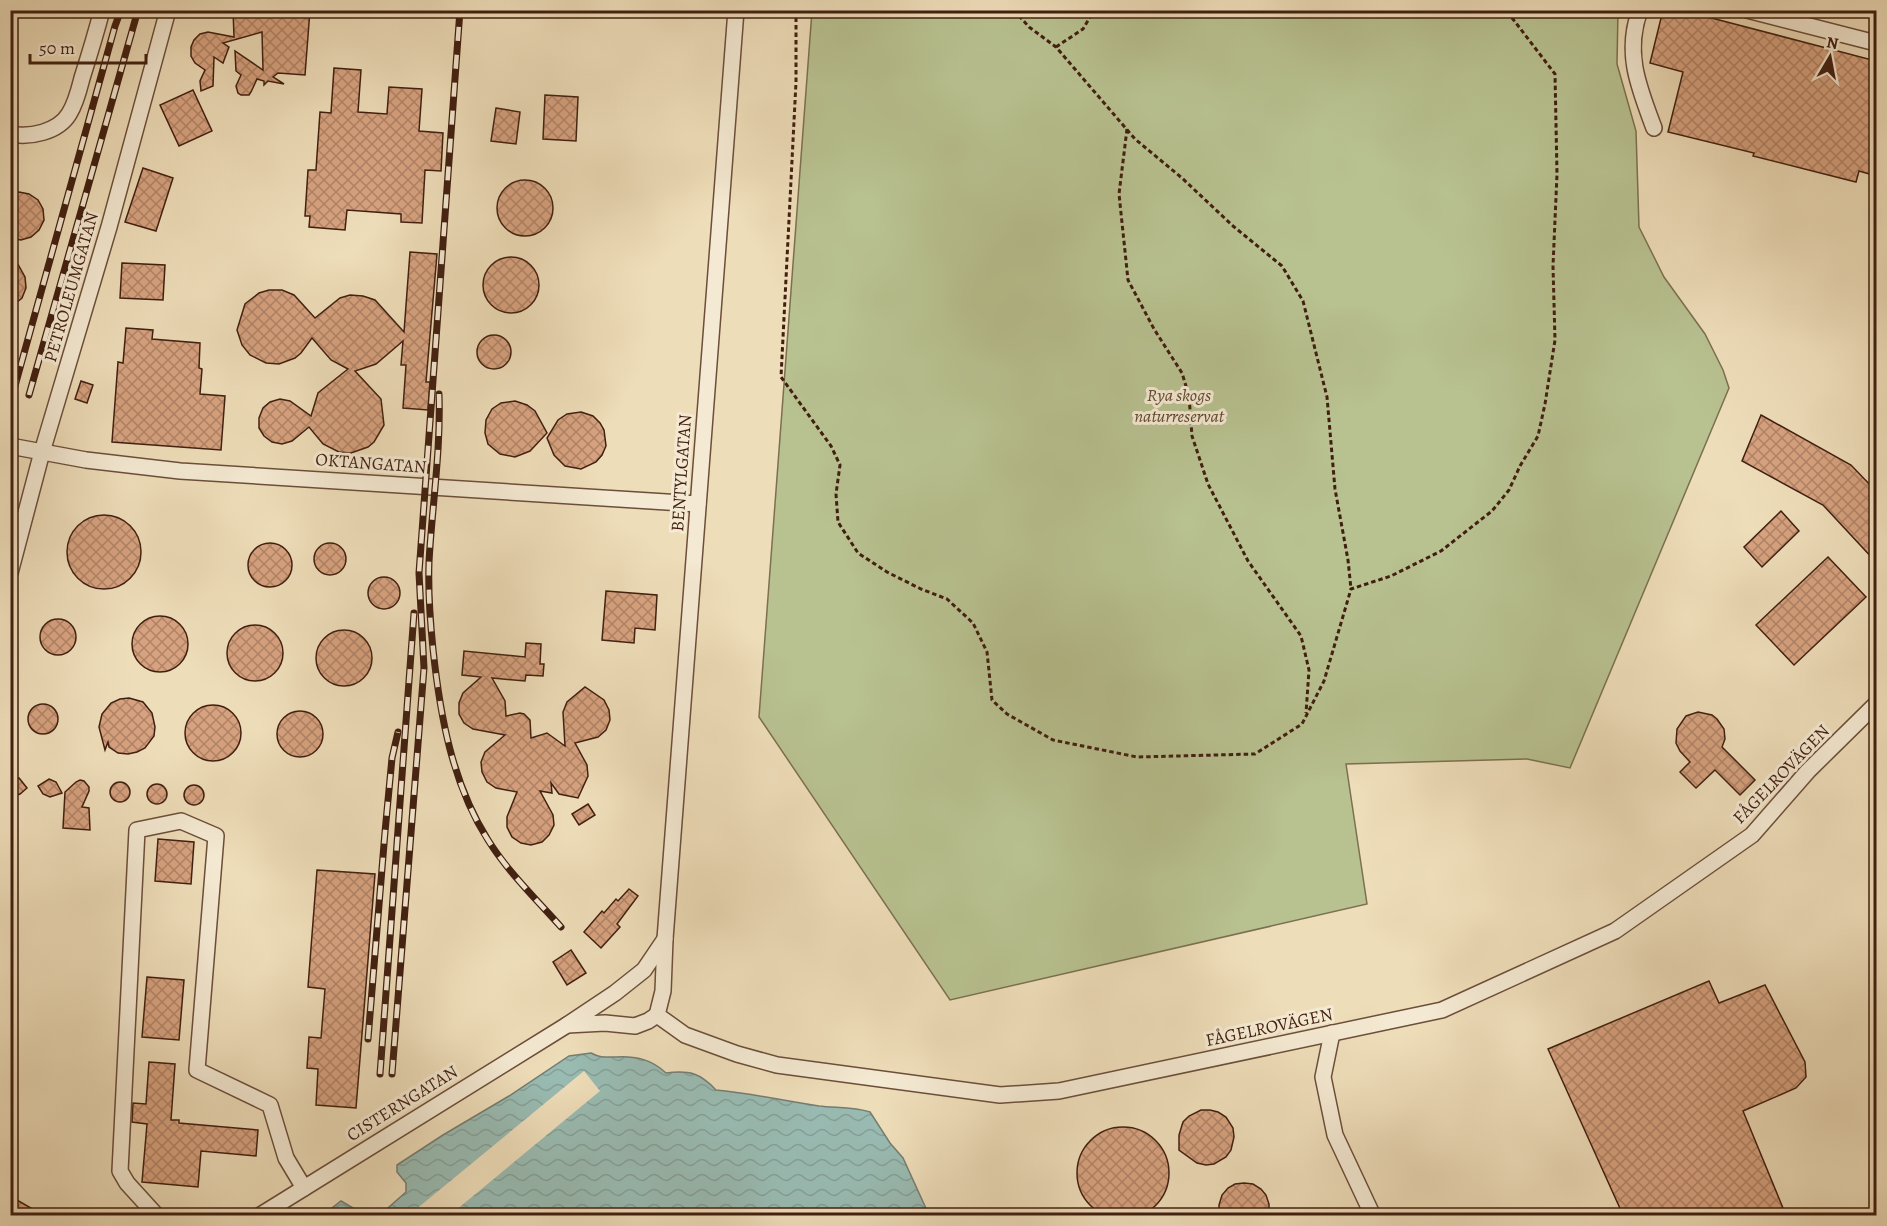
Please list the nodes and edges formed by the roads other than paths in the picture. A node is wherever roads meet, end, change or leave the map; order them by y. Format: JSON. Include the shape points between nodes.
{"nodes":[{"id":1,"x":102,"y":10,"type":"edge"},
{"id":2,"x":168,"y":10,"type":"edge"},
{"id":3,"x":736,"y":10,"type":"edge"},
{"id":4,"x":1640,"y":10,"type":"edge"},
{"id":5,"x":1747,"y":10,"type":"edge"},
{"id":6,"x":1876,"y":43,"type":"edge"},
{"id":7,"x":1654,"y":128,"type":"dead end"},
{"id":8,"x":10,"y":134,"type":"edge"},
{"id":9,"x":10,"y":446,"type":"edge"},
{"id":10,"x":42,"y":452,"type":"junction"},
{"id":11,"x":698,"y":504,"type":"junction"},
{"id":12,"x":10,"y":573,"type":"edge"},
{"id":13,"x":1876,"y":704,"type":"edge"},
{"id":14,"x":665,"y":939,"type":"junction"},
{"id":15,"x":657,"y":1015,"type":"junction"},
{"id":16,"x":567,"y":1025,"type":"junction"},
{"id":17,"x":1332,"y":1033,"type":"junction"},
{"id":18,"x":304,"y":1188,"type":"junction"},
{"id":19,"x":157,"y":1215,"type":"edge"},
{"id":20,"x":259,"y":1215,"type":"edge"},
{"id":21,"x":1373,"y":1215,"type":"edge"}],
"edges":[{"from":1,"to":8,"type":"lane","via":[[70,114],[50,130]]},
{"from":2,"to":10,"type":"lane","name":"PETROLEUMGATAN"},
{"from":3,"to":11,"type":"lane","name":"BENTYLGATAN"},
{"from":4,"to":7,"type":"lane","via":[[1633,31],[1632,54]]},
{"from":5,"to":6,"type":"lane"},
{"from":9,"to":10,"type":"lane","name":"OKTANGATAN"},
{"from":10,"to":11,"type":"lane","name":"OKTANGATAN","via":[[180,471]]},
{"from":10,"to":12,"type":"lane","name":"PETROLEUMGATAN"},
{"from":11,"to":14,"type":"lane","name":"BENTYLGATAN"},
{"from":13,"to":17,"type":"lane","name":"FÅGELROVÄGEN","via":[[1808,771],[1752,835],[1615,931],[1443,1010]]},
{"from":14,"to":15,"type":"lane","via":[[663,991]]},
{"from":14,"to":16,"type":"lane","name":"CISTERNGATAN","via":[[644,970]]},
{"from":15,"to":16,"type":"lane","name":"CISTERNGATAN","via":[[635,1026]]},
{"from":15,"to":17,"type":"lane","name":"FÅGELROVÄGEN","via":[[685,1035],[777,1065],[1000,1095],[1059,1091]]},
{"from":16,"to":18,"type":"lane","name":"CISTERNGATAN"},
{"from":17,"to":21,"type":"lane","via":[[1323,1077],[1335,1135]]},
{"from":18,"to":19,"type":"lane","via":[[286,1158],[270,1105],[197,1070],[216,836],[181,821],[137,830],[120,1171]]},
{"from":18,"to":20,"type":"lane","name":"CISTERNGATAN"}]}
